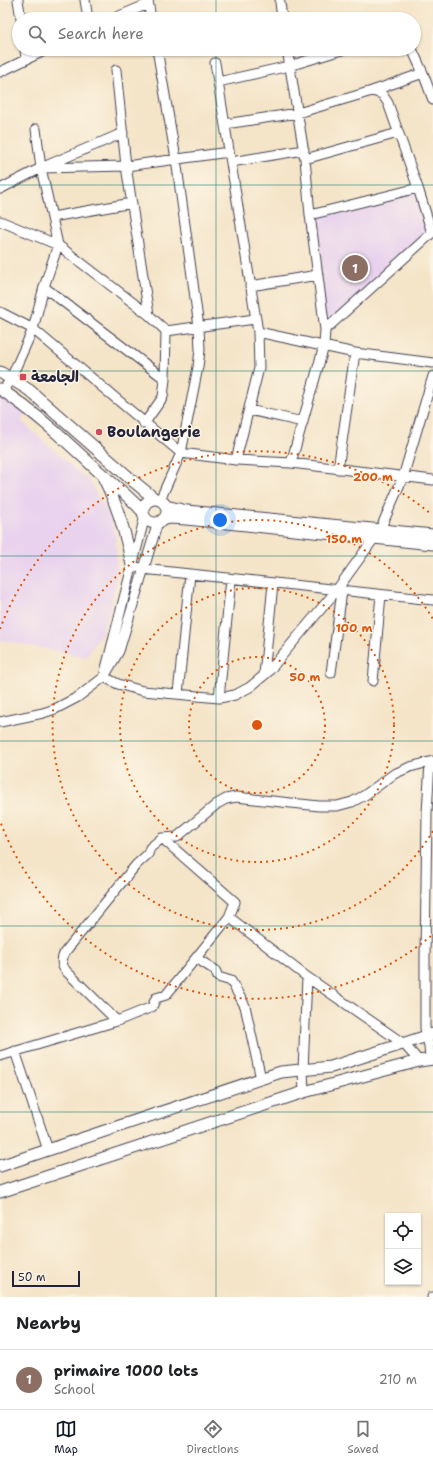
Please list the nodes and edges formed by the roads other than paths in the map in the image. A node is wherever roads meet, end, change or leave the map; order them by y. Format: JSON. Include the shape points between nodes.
{"nodes":[{"id":1,"x":18,"y":0,"type":"edge"},
{"id":2,"x":86,"y":0,"type":"edge"},
{"id":3,"x":148,"y":2,"type":"edge"},
{"id":4,"x":280,"y":2,"type":"dead end"},
{"id":5,"x":20,"y":12,"type":"edge"},
{"id":6,"x":87,"y":12,"type":"edge"},
{"id":7,"x":127,"y":12,"type":"edge"},
{"id":8,"x":150,"y":12,"type":"edge"},
{"id":9,"x":281,"y":12,"type":"edge"},
{"id":10,"x":26,"y":56,"type":"edge"},
{"id":11,"x":33,"y":56,"type":"edge"},
{"id":12,"x":158,"y":56,"type":"edge"},
{"id":13,"x":288,"y":56,"type":"edge"},
{"id":14,"x":323,"y":56,"type":"edge"},
{"id":15,"x":415,"y":56,"type":"edge"},
{"id":16,"x":26,"y":59,"type":"junction"},
{"id":17,"x":215,"y":63,"type":"dead end"},
{"id":18,"x":290,"y":66,"type":"junction"},
{"id":19,"x":116,"y":70,"type":"dead end"},
{"id":20,"x":0,"y":72,"type":"edge"},
{"id":21,"x":423,"y":73,"type":"junction"},
{"id":22,"x":218,"y":82,"type":"junction"},
{"id":23,"x":372,"y":91,"type":"junction"},
{"id":24,"x":433,"y":100,"type":"edge"},
{"id":25,"x":298,"y":113,"type":"junction"},
{"id":26,"x":225,"y":124,"type":"junction"},
{"id":27,"x":36,"y":129,"type":"dead end"},
{"id":28,"x":123,"y":133,"type":"junction"},
{"id":29,"x":398,"y":133,"type":"junction"},
{"id":30,"x":229,"y":152,"type":"junction"},
{"id":31,"x":304,"y":155,"type":"junction"},
{"id":32,"x":176,"y":158,"type":"junction"},
{"id":33,"x":231,"y":162,"type":"junction"},
{"id":34,"x":126,"y":166,"type":"junction"},
{"id":35,"x":41,"y":168,"type":"junction"},
{"id":36,"x":418,"y":188,"type":"junction"},
{"id":37,"x":0,"y":189,"type":"edge"},
{"id":38,"x":132,"y":203,"type":"junction"},
{"id":39,"x":310,"y":216,"type":"junction"},
{"id":40,"x":52,"y":217,"type":"junction"},
{"id":41,"x":0,"y":221,"type":"edge"},
{"id":42,"x":433,"y":233,"type":"edge"},
{"id":43,"x":58,"y":245,"type":"junction"},
{"id":44,"x":318,"y":275,"type":"junction"},
{"id":45,"x":250,"y":286,"type":"junction"},
{"id":46,"x":44,"y":287,"type":"junction"},
{"id":47,"x":0,"y":312,"type":"edge"},
{"id":48,"x":150,"y":315,"type":"junction"},
{"id":49,"x":256,"y":319,"type":"junction"},
{"id":50,"x":198,"y":327,"type":"junction"},
{"id":51,"x":33,"y":329,"type":"junction"},
{"id":52,"x":325,"y":330,"type":"junction"},
{"id":53,"x":166,"y":331,"type":"junction"},
{"id":54,"x":258,"y":332,"type":"junction"},
{"id":55,"x":324,"y":346,"type":"junction"},
{"id":56,"x":355,"y":353,"type":"junction"},
{"id":57,"x":433,"y":363,"type":"edge"},
{"id":58,"x":0,"y":372,"type":"edge"},
{"id":59,"x":433,"y":376,"type":"edge"},
{"id":60,"x":11,"y":378,"type":"junction"},
{"id":61,"x":165,"y":379,"type":"junction"},
{"id":62,"x":1,"y":390,"type":"edge"},
{"id":63,"x":249,"y":410,"type":"junction"},
{"id":64,"x":303,"y":422,"type":"junction"},
{"id":65,"x":144,"y":424,"type":"junction"},
{"id":66,"x":181,"y":453,"type":"junction"},
{"id":67,"x":236,"y":460,"type":"junction"},
{"id":68,"x":291,"y":463,"type":"junction"},
{"id":69,"x":338,"y":469,"type":"junction"},
{"id":70,"x":100,"y":471,"type":"junction"},
{"id":71,"x":403,"y":477,"type":"junction"},
{"id":72,"x":433,"y":480,"type":"edge"},
{"id":73,"x":160,"y":501,"type":"junction"},
{"id":74,"x":144,"y":514,"type":"junction"},
{"id":75,"x":160,"y":521,"type":"junction"},
{"id":76,"x":377,"y":534,"type":"junction"},
{"id":77,"x":433,"y":535,"type":"edge"},
{"id":78,"x":433,"y":544,"type":"edge"},
{"id":79,"x":138,"y":567,"type":"junction"},
{"id":80,"x":190,"y":574,"type":"junction"},
{"id":81,"x":231,"y":579,"type":"junction"},
{"id":82,"x":273,"y":584,"type":"junction"},
{"id":83,"x":339,"y":591,"type":"junction"},
{"id":84,"x":382,"y":595,"type":"junction"},
{"id":85,"x":433,"y":600,"type":"edge"},
{"id":86,"x":331,"y":673,"type":"dead end"},
{"id":87,"x":264,"y":675,"type":"junction"},
{"id":88,"x":104,"y":677,"type":"junction"},
{"id":89,"x":373,"y":681,"type":"dead end"},
{"id":90,"x":178,"y":694,"type":"junction"},
{"id":91,"x":218,"y":698,"type":"junction"},
{"id":92,"x":0,"y":722,"type":"edge"},
{"id":93,"x":431,"y":761,"type":"edge"},
{"id":94,"x":430,"y":813,"type":"edge"},
{"id":95,"x":162,"y":838,"type":"junction"},
{"id":96,"x":229,"y":917,"type":"junction"},
{"id":97,"x":196,"y":958,"type":"junction"},
{"id":98,"x":307,"y":977,"type":"junction"},
{"id":99,"x":117,"y":1021,"type":"junction"},
{"id":100,"x":430,"y":1035,"type":"edge"},
{"id":101,"x":404,"y":1044,"type":"junction"},
{"id":102,"x":15,"y":1050,"type":"junction"},
{"id":103,"x":0,"y":1056,"type":"edge"},
{"id":104,"x":427,"y":1060,"type":"edge"},
{"id":105,"x":303,"y":1070,"type":"junction"},
{"id":106,"x":261,"y":1079,"type":"junction"},
{"id":107,"x":304,"y":1092,"type":"junction"},
{"id":108,"x":48,"y":1150,"type":"junction"},
{"id":109,"x":0,"y":1166,"type":"edge"},
{"id":110,"x":0,"y":1192,"type":"edge"}],
"edges":[{"from":1,"to":5,"type":"street"},
{"from":2,"to":6,"type":"street"},
{"from":3,"to":7,"type":"street"},
{"from":3,"to":8,"type":"street"},
{"from":4,"to":9,"type":"street"},
{"from":10,"to":16,"type":"street"},
{"from":11,"to":16,"type":"street"},
{"from":12,"to":32,"type":"street"},
{"from":13,"to":18,"type":"street"},
{"from":14,"to":18,"type":"street"},
{"from":15,"to":21,"type":"street"},
{"from":16,"to":20,"type":"street"},
{"from":17,"to":22,"type":"street"},
{"from":18,"to":22,"type":"street"},
{"from":18,"to":25,"type":"street"},
{"from":19,"to":28,"type":"street"},
{"from":21,"to":23,"type":"street"},
{"from":21,"to":24,"type":"street"},
{"from":22,"to":26,"type":"street"},
{"from":23,"to":25,"type":"street"},
{"from":23,"to":29,"type":"street","via":[[382,94],[388,103]]},
{"from":25,"to":26,"type":"street"},
{"from":25,"to":31,"type":"street"},
{"from":26,"to":30,"type":"street"},
{"from":27,"to":35,"type":"street"},
{"from":28,"to":34,"type":"street"},
{"from":28,"to":35,"type":"street"},
{"from":29,"to":31,"type":"street"},
{"from":29,"to":36,"type":"street"},
{"from":30,"to":32,"type":"street"},
{"from":30,"to":33,"type":"street"},
{"from":31,"to":33,"type":"street"},
{"from":31,"to":39,"type":"street"},
{"from":32,"to":34,"type":"street"},
{"from":32,"to":50,"type":"street"},
{"from":33,"to":45,"type":"street"},
{"from":34,"to":35,"type":"street"},
{"from":34,"to":38,"type":"street"},
{"from":35,"to":37,"type":"street"},
{"from":35,"to":40,"type":"street"},
{"from":36,"to":39,"type":"street"},
{"from":36,"to":42,"type":"street"},
{"from":38,"to":40,"type":"street"},
{"from":38,"to":48,"type":"street"},
{"from":39,"to":44,"type":"street"},
{"from":40,"to":43,"type":"street"},
{"from":41,"to":43,"type":"street"},
{"from":42,"to":52,"type":"street"},
{"from":43,"to":46,"type":"street"},
{"from":43,"to":48,"type":"street"},
{"from":44,"to":45,"type":"street"},
{"from":44,"to":52,"type":"street"},
{"from":45,"to":49,"type":"street"},
{"from":46,"to":51,"type":"street"},
{"from":46,"to":61,"type":"street"},
{"from":47,"to":51,"type":"street"},
{"from":48,"to":53,"type":"street"},
{"from":49,"to":50,"type":"street"},
{"from":49,"to":54,"type":"street"},
{"from":50,"to":53,"type":"street"},
{"from":50,"to":66,"type":"street","via":[[198,367]]},
{"from":51,"to":60,"type":"street"},
{"from":51,"to":65,"type":"street"},
{"from":52,"to":55,"type":"street"},
{"from":53,"to":61,"type":"street"},
{"from":54,"to":55,"type":"street"},
{"from":54,"to":63,"type":"street","via":[[260,368]]},
{"from":55,"to":56,"type":"street"},
{"from":55,"to":64,"type":"street"},
{"from":56,"to":57,"type":"street"},
{"from":56,"to":69,"type":"street"},
{"from":58,"to":60,"type":"street"},
{"from":59,"to":71,"type":"street"},
{"from":60,"to":62,"type":"street"},
{"from":60,"to":73,"type":"street"},
{"from":61,"to":65,"type":"street","via":[[163,397]]},
{"from":62,"to":70,"type":"street","via":[[33,412]]},
{"from":63,"to":64,"type":"street"},
{"from":63,"to":67,"type":"street"},
{"from":64,"to":68,"type":"street"},
{"from":65,"to":66,"type":"street"},
{"from":66,"to":67,"type":"street"},
{"from":66,"to":73,"type":"street"},
{"from":67,"to":68,"type":"street"},
{"from":68,"to":69,"type":"street"},
{"from":69,"to":71,"type":"street"},
{"from":70,"to":74,"type":"street"},
{"from":70,"to":79,"type":"street","via":[[114,498]]},
{"from":71,"to":72,"type":"street"},
{"from":71,"to":76,"type":"street"},
{"from":73,"to":74,"type":"street","via":[[147,502]]},
{"from":73,"to":75,"type":"street","via":[[166,514]]},
{"from":73,"to":76,"type":"street","via":[[179,510]]},
{"from":74,"to":75,"type":"street","via":[[150,521]]},
{"from":74,"to":79,"type":"street"},
{"from":75,"to":76,"type":"street","via":[[171,518]]},
{"from":75,"to":79,"type":"street"},
{"from":76,"to":77,"type":"street"},
{"from":76,"to":78,"type":"street"},
{"from":76,"to":83,"type":"street"},
{"from":79,"to":80,"type":"street"},
{"from":79,"to":88,"type":"street","via":[[109,653]]},
{"from":80,"to":81,"type":"street"},
{"from":80,"to":90,"type":"street"},
{"from":81,"to":82,"type":"street"},
{"from":81,"to":91,"type":"street"},
{"from":82,"to":83,"type":"street"},
{"from":82,"to":87,"type":"street"},
{"from":83,"to":84,"type":"street"},
{"from":83,"to":86,"type":"street"},
{"from":83,"to":87,"type":"street"},
{"from":84,"to":85,"type":"street"},
{"from":84,"to":89,"type":"street"},
{"from":87,"to":91,"type":"street","via":[[235,695]]},
{"from":88,"to":90,"type":"street","via":[[129,688]]},
{"from":88,"to":92,"type":"street","via":[[78,697],[55,709]]},
{"from":90,"to":91,"type":"street"},
{"from":93,"to":94,"type":"street"},
{"from":93,"to":95,"type":"street","via":[[394,774],[365,796],[337,806],[236,797],[226,799],[176,837]]},
{"from":94,"to":100,"type":"street","via":[[425,1028]]},
{"from":95,"to":96,"type":"street","via":[[236,902]]},
{"from":95,"to":99,"type":"street","via":[[150,848],[148,854],[136,865],[63,956],[62,964],[66,971]]},
{"from":96,"to":97,"type":"street"},
{"from":96,"to":98,"type":"street"},
{"from":97,"to":99,"type":"street","via":[[166,995],[156,998],[152,1007]]},
{"from":97,"to":106,"type":"street","via":[[215,970],[218,977],[231,982],[245,1006]]},
{"from":98,"to":101,"type":"street"},
{"from":98,"to":105,"type":"street"},
{"from":99,"to":102,"type":"street"},
{"from":100,"to":101,"type":"street"},
{"from":100,"to":104,"type":"street"},
{"from":101,"to":104,"type":"street"},
{"from":101,"to":105,"type":"street","via":[[331,1067]]},
{"from":102,"to":103,"type":"street"},
{"from":102,"to":108,"type":"street"},
{"from":104,"to":107,"type":"street"},
{"from":105,"to":106,"type":"street","via":[[281,1072]]},
{"from":105,"to":107,"type":"street"},
{"from":106,"to":108,"type":"street"},
{"from":107,"to":110,"type":"street"},
{"from":108,"to":109,"type":"street"}]}
